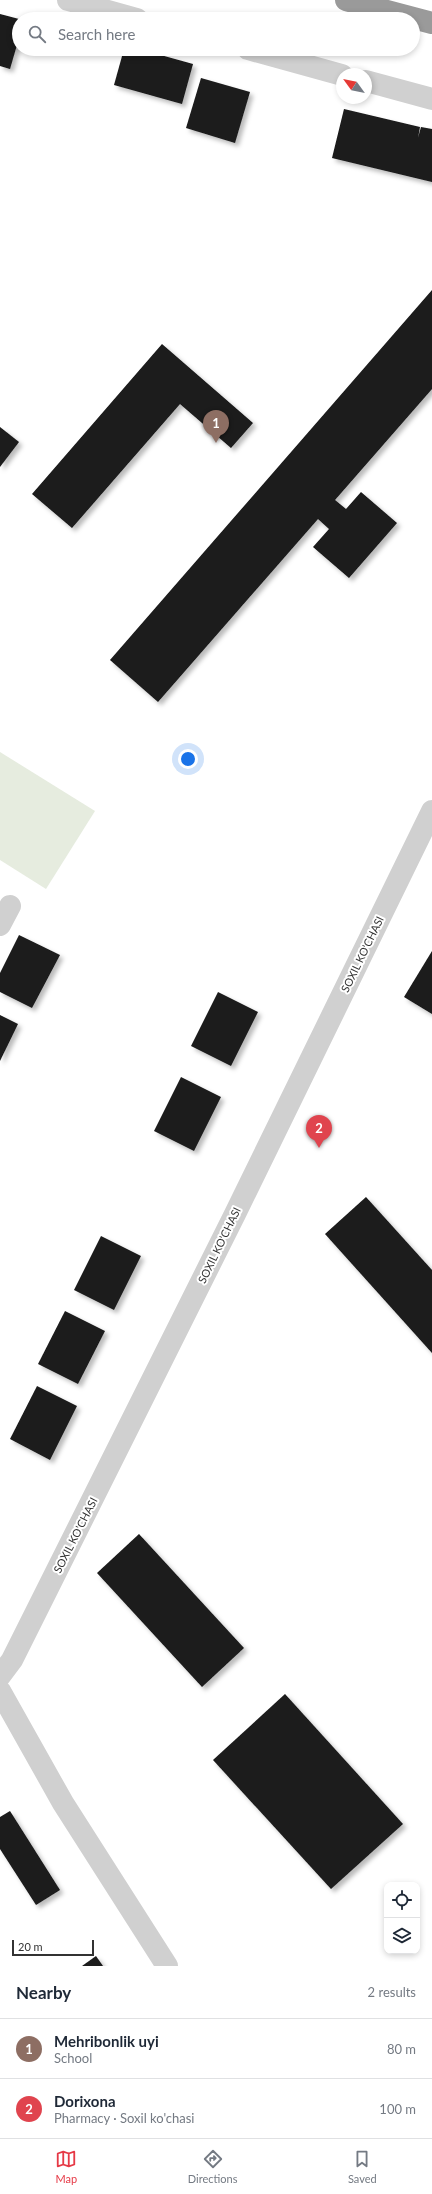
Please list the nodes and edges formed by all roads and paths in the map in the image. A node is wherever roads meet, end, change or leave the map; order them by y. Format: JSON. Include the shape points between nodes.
{"nodes":[{"id":1,"x":68,"y":0,"type":"edge"},
{"id":2,"x":346,"y":0,"type":"edge"},
{"id":3,"x":112,"y":12,"type":"edge"},
{"id":4,"x":391,"y":12,"type":"edge"},
{"id":5,"x":420,"y":20,"type":"edge"},
{"id":6,"x":432,"y":23,"type":"edge"},
{"id":7,"x":273,"y":56,"type":"edge"},
{"id":8,"x":336,"y":73,"type":"edge"},
{"id":9,"x":372,"y":83,"type":"edge"},
{"id":10,"x":432,"y":99,"type":"edge"},
{"id":11,"x":432,"y":811,"type":"edge"},
{"id":12,"x":10,"y":906,"type":"dead end"},
{"id":13,"x":0,"y":925,"type":"edge"},
{"id":14,"x":0,"y":1676,"type":"edge"},
{"id":15,"x":0,"y":1691,"type":"edge"},
{"id":16,"x":167,"y":1966,"type":"edge"}],
"edges":[{"from":1,"to":3,"type":"street"},
{"from":2,"to":4,"type":"highway"},
{"from":5,"to":6,"type":"highway"},
{"from":7,"to":8,"type":"street"},
{"from":9,"to":10,"type":"street"},
{"from":11,"to":14,"type":"street","name":"SOXIL KO'CHASI","via":[[235,1214],[12,1660]]},
{"from":12,"to":13,"type":"street"},
{"from":15,"to":16,"type":"street","via":[[63,1803]]}]}
